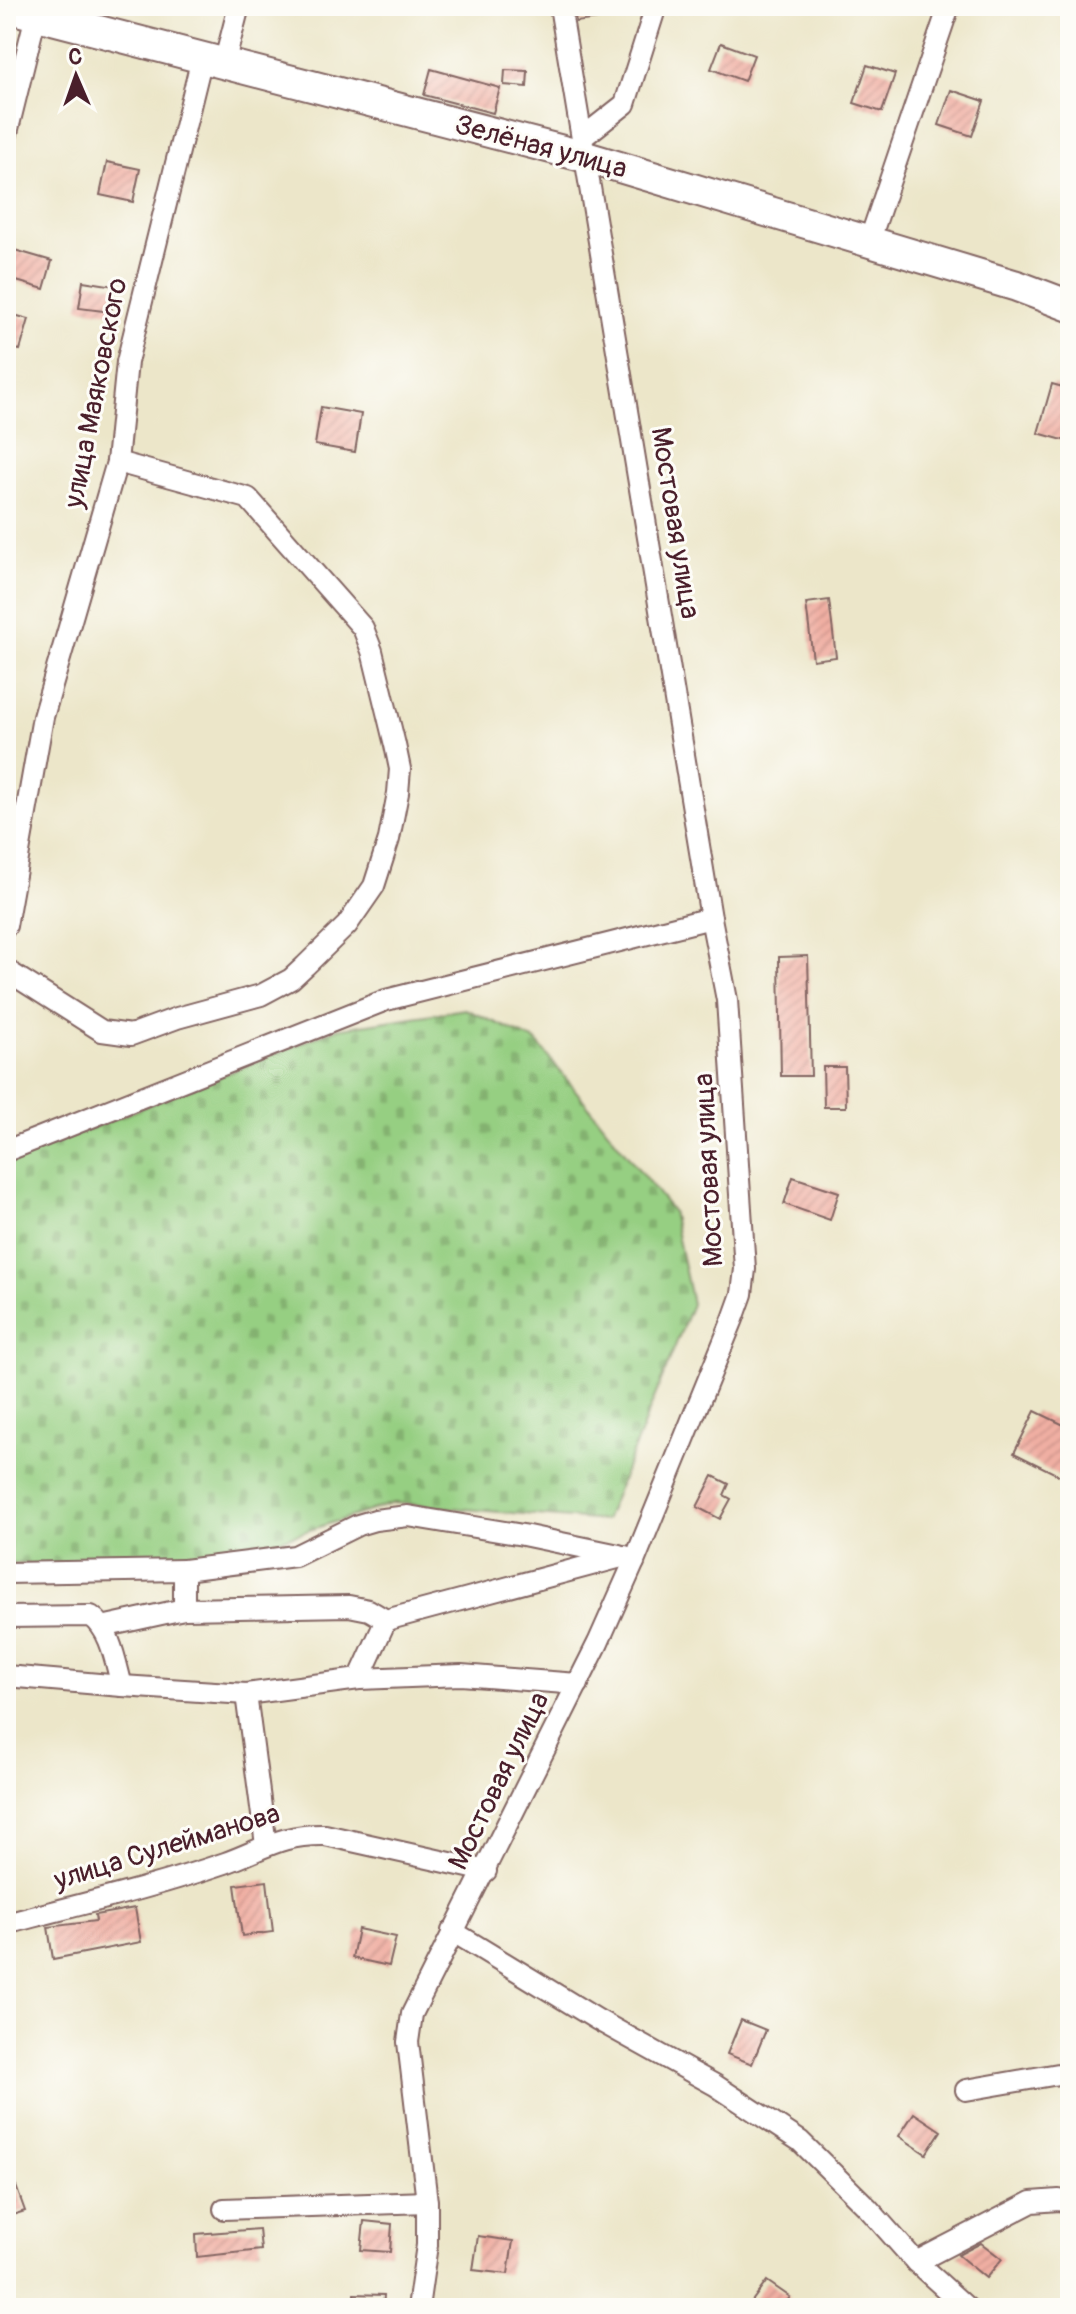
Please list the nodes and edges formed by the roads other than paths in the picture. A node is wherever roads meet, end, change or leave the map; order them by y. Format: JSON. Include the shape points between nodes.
{"nodes":[{"id":1,"x":239,"y":6,"type":"edge"},
{"id":2,"x":560,"y":6,"type":"edge"},
{"id":3,"x":656,"y":6,"type":"edge"},
{"id":4,"x":949,"y":6,"type":"edge"},
{"id":5,"x":6,"y":7,"type":"edge"},
{"id":6,"x":36,"y":15,"type":"junction"},
{"id":7,"x":76,"y":15,"type":"edge"},
{"id":8,"x":213,"y":61,"type":"junction"},
{"id":9,"x":6,"y":137,"type":"edge"},
{"id":10,"x":584,"y":147,"type":"junction"},
{"id":11,"x":869,"y":242,"type":"junction"},
{"id":12,"x":1070,"y":306,"type":"edge"},
{"id":13,"x":117,"y":462,"type":"junction"},
{"id":14,"x":711,"y":918,"type":"junction"},
{"id":15,"x":6,"y":926,"type":"edge"},
{"id":16,"x":6,"y":970,"type":"edge"},
{"id":17,"x":6,"y":1151,"type":"edge"},
{"id":18,"x":629,"y":1559,"type":"junction"},
{"id":19,"x":184,"y":1570,"type":"junction"},
{"id":20,"x":6,"y":1573,"type":"edge"},
{"id":21,"x":184,"y":1609,"type":"junction"},
{"id":22,"x":6,"y":1617,"type":"edge"},
{"id":23,"x":386,"y":1620,"type":"junction"},
{"id":24,"x":102,"y":1627,"type":"junction"},
{"id":25,"x":6,"y":1676,"type":"edge"},
{"id":26,"x":359,"y":1679,"type":"junction"},
{"id":27,"x":578,"y":1684,"type":"junction"},
{"id":28,"x":122,"y":1686,"type":"junction"},
{"id":29,"x":246,"y":1694,"type":"junction"},
{"id":30,"x":266,"y":1845,"type":"junction"},
{"id":31,"x":486,"y":1871,"type":"junction"},
{"id":32,"x":6,"y":1924,"type":"edge"},
{"id":33,"x":452,"y":1931,"type":"junction"},
{"id":34,"x":1070,"y":2072,"type":"edge"},
{"id":35,"x":966,"y":2090,"type":"dead end"},
{"id":36,"x":427,"y":2202,"type":"junction"},
{"id":37,"x":1070,"y":2203,"type":"edge"},
{"id":38,"x":224,"y":2209,"type":"dead end"},
{"id":39,"x":916,"y":2262,"type":"junction"},
{"id":40,"x":418,"y":2308,"type":"edge"},
{"id":41,"x":967,"y":2308,"type":"edge"}],
"edges":[{"from":1,"to":8,"type":"street","name":"улица Маяковского"},
{"from":2,"to":10,"type":"street","name":"Мостовая улица"},
{"from":3,"to":10,"type":"street","via":[[625,104]]},
{"from":4,"to":11,"type":"street"},
{"from":5,"to":6,"type":"main road","name":"Зелёная улица"},
{"from":6,"to":7,"type":"main road","name":"Зелёная улица"},
{"from":6,"to":9,"type":"street"},
{"from":7,"to":8,"type":"main road","name":"Зелёная улица"},
{"from":8,"to":10,"type":"main road","name":"Зелёная улица"},
{"from":8,"to":13,"type":"street","name":"улица Маяковского","via":[[127,362]]},
{"from":10,"to":11,"type":"main road","name":"Зелёная улица"},
{"from":10,"to":14,"type":"street","name":"Мостовая улица"},
{"from":11,"to":12,"type":"main road","name":"Зелёная улица"},
{"from":13,"to":15,"type":"street","name":"улица Маяковского","via":[[43,717]]},
{"from":13,"to":16,"type":"street","via":[[248,498],[363,628],[400,769],[389,839],[374,886],[347,925],[291,979],[261,995],[140,1034],[121,1035],[102,1031]]},
{"from":14,"to":17,"type":"street","via":[[386,1000]]},
{"from":14,"to":18,"type":"street","name":"Мостовая улица","via":[[727,1000],[745,1269],[742,1294]]},
{"from":18,"to":19,"type":"street","via":[[523,1535],[395,1516],[358,1525],[295,1556]]},
{"from":18,"to":23,"type":"street"},
{"from":18,"to":27,"type":"street","name":"Мостовая улица"},
{"from":19,"to":20,"type":"street"},
{"from":19,"to":21,"type":"street"},
{"from":21,"to":23,"type":"street","via":[[349,1606]]},
{"from":21,"to":24,"type":"street"},
{"from":22,"to":24,"type":"street","via":[[91,1616]]},
{"from":23,"to":26,"type":"street"},
{"from":24,"to":28,"type":"street"},
{"from":25,"to":28,"type":"street"},
{"from":26,"to":27,"type":"street","via":[[461,1675]]},
{"from":26,"to":29,"type":"street"},
{"from":27,"to":31,"type":"street","name":"Мостовая улица"},
{"from":28,"to":29,"type":"street"},
{"from":29,"to":30,"type":"street"},
{"from":30,"to":31,"type":"street","name":"улица Сулейманова","via":[[298,1835],[325,1835]]},
{"from":30,"to":32,"type":"street","name":"улица Сулейманова","via":[[227,1862]]},
{"from":31,"to":33,"type":"street","name":"Мостовая улица"},
{"from":33,"to":36,"type":"street","name":"Мостовая улица","via":[[409,2025]]},
{"from":33,"to":39,"type":"street","via":[[715,2085],[800,2141]]},
{"from":34,"to":35,"type":"street"},
{"from":36,"to":38,"type":"street"},
{"from":36,"to":40,"type":"street","name":"Мостовая улица"},
{"from":37,"to":39,"type":"street","via":[[1032,2202]]},
{"from":39,"to":41,"type":"street"}]}
